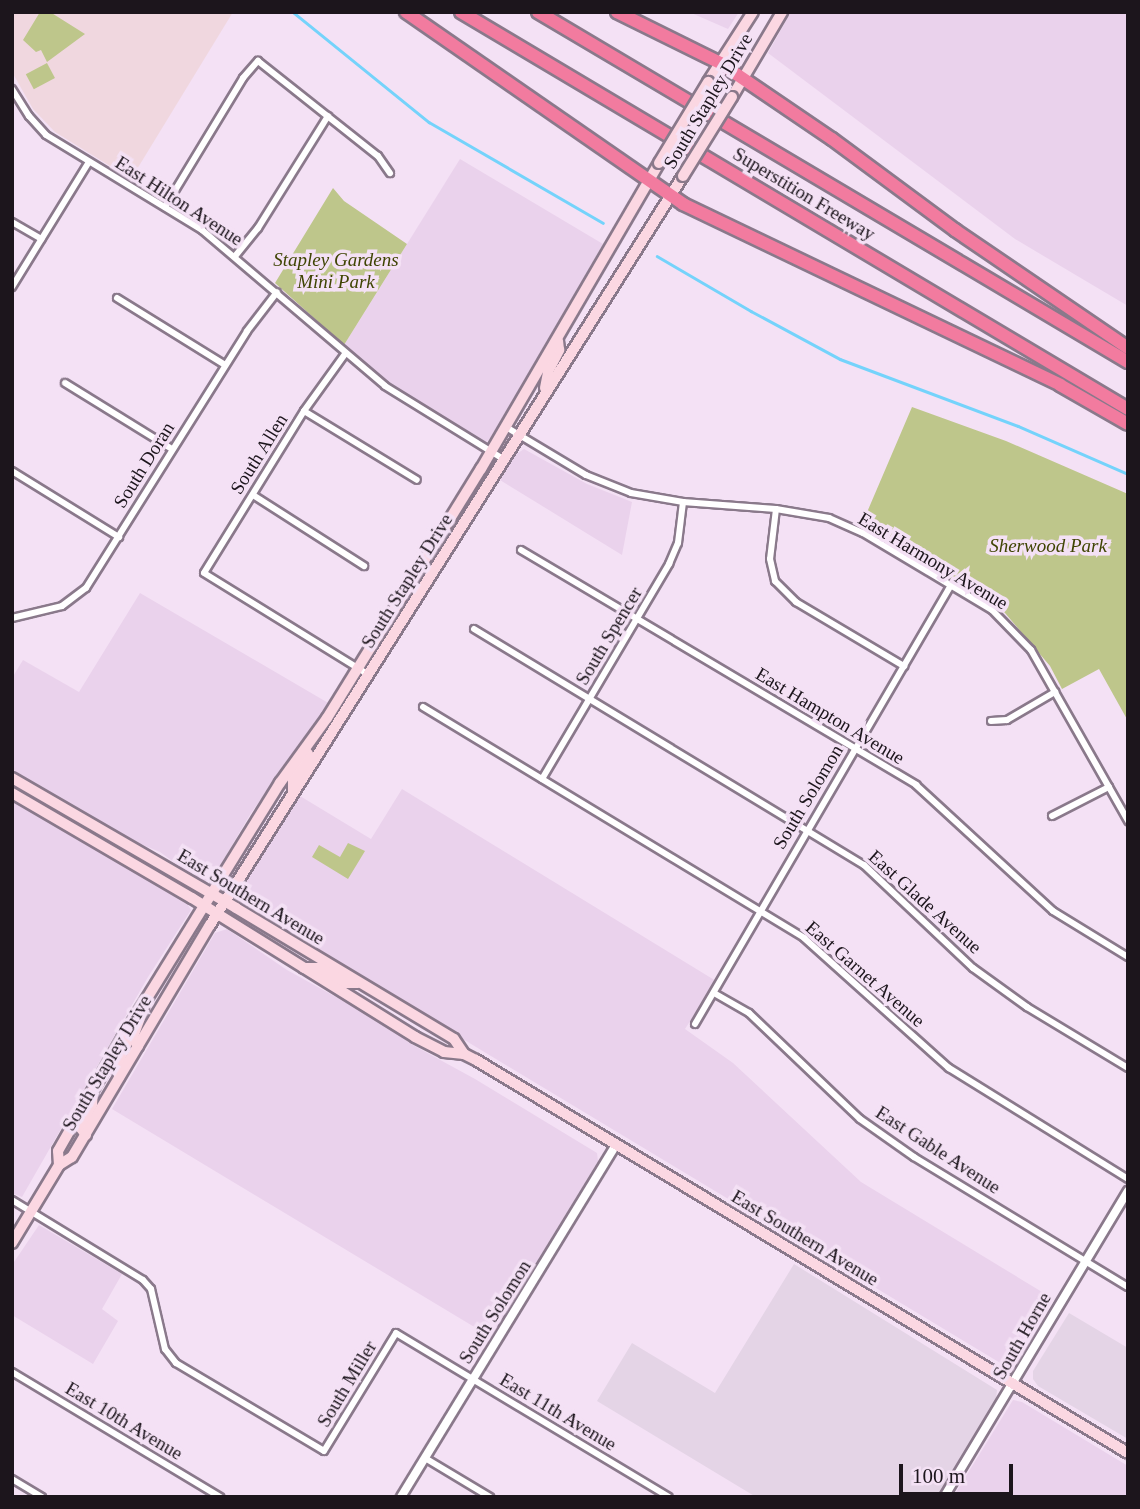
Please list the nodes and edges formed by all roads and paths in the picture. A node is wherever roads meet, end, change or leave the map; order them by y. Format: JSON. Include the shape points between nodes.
{"nodes":[{"id":1,"x":406,"y":12,"type":"edge"},
{"id":2,"x":460,"y":12,"type":"edge"},
{"id":3,"x":538,"y":12,"type":"edge"},
{"id":4,"x":617,"y":12,"type":"edge"},
{"id":5,"x":753,"y":12,"type":"edge"},
{"id":6,"x":782,"y":12,"type":"edge"},
{"id":7,"x":720,"y":63,"type":"junction"},
{"id":8,"x":743,"y":78,"type":"junction"},
{"id":9,"x":12,"y":89,"type":"edge"},
{"id":10,"x":328,"y":117,"type":"junction"},
{"id":11,"x":89,"y":162,"type":"junction"},
{"id":12,"x":390,"y":173,"type":"dead end"},
{"id":13,"x":648,"y":182,"type":"junction"},
{"id":14,"x":671,"y":197,"type":"junction"},
{"id":15,"x":165,"y":207,"type":"junction"},
{"id":16,"x":12,"y":222,"type":"edge"},
{"id":17,"x":42,"y":239,"type":"junction"},
{"id":18,"x":236,"y":255,"type":"junction"},
{"id":19,"x":12,"y":286,"type":"edge"},
{"id":20,"x":277,"y":292,"type":"junction"},
{"id":21,"x":117,"y":298,"type":"dead end"},
{"id":22,"x":581,"y":300,"type":"junction"},
{"id":23,"x":558,"y":340,"type":"junction"},
{"id":24,"x":1128,"y":348,"type":"edge"},
{"id":25,"x":572,"y":349,"type":"junction"},
{"id":26,"x":345,"y":354,"type":"junction"},
{"id":27,"x":1128,"y":362,"type":"edge"},
{"id":28,"x":225,"y":365,"type":"junction"},
{"id":29,"x":65,"y":383,"type":"dead end"},
{"id":30,"x":545,"y":392,"type":"junction"},
{"id":31,"x":1128,"y":409,"type":"edge"},
{"id":32,"x":304,"y":411,"type":"junction"},
{"id":33,"x":1128,"y":424,"type":"edge"},
{"id":34,"x":506,"y":427,"type":"junction"},
{"id":35,"x":517,"y":435,"type":"junction"},
{"id":36,"x":172,"y":449,"type":"junction"},
{"id":37,"x":491,"y":452,"type":"junction"},
{"id":38,"x":503,"y":459,"type":"junction"},
{"id":39,"x":12,"y":471,"type":"edge"},
{"id":40,"x":417,"y":480,"type":"dead end"},
{"id":41,"x":253,"y":495,"type":"junction"},
{"id":42,"x":683,"y":502,"type":"junction"},
{"id":43,"x":776,"y":509,"type":"junction"},
{"id":44,"x":119,"y":537,"type":"junction"},
{"id":45,"x":521,"y":550,"type":"dead end"},
{"id":46,"x":364,"y":566,"type":"dead end"},
{"id":47,"x":951,"y":585,"type":"junction"},
{"id":48,"x":12,"y":618,"type":"edge"},
{"id":49,"x":637,"y":618,"type":"junction"},
{"id":50,"x":474,"y":629,"type":"dead end"},
{"id":51,"x":904,"y":666,"type":"junction"},
{"id":52,"x":358,"y":668,"type":"junction"},
{"id":53,"x":369,"y":675,"type":"junction"},
{"id":54,"x":1055,"y":692,"type":"junction"},
{"id":55,"x":590,"y":699,"type":"junction"},
{"id":56,"x":423,"y":707,"type":"dead end"},
{"id":57,"x":991,"y":721,"type":"dead end"},
{"id":58,"x":854,"y":749,"type":"junction"},
{"id":59,"x":304,"y":750,"type":"junction"},
{"id":60,"x":12,"y":779,"type":"edge"},
{"id":61,"x":542,"y":779,"type":"junction"},
{"id":62,"x":1109,"y":787,"type":"junction"},
{"id":63,"x":12,"y":793,"type":"edge"},
{"id":64,"x":293,"y":793,"type":"junction"},
{"id":65,"x":28,"y":802,"type":"junction"},
{"id":66,"x":76,"y":814,"type":"junction"},
{"id":67,"x":1052,"y":816,"type":"dead end"},
{"id":68,"x":1128,"y":821,"type":"edge"},
{"id":69,"x":807,"y":829,"type":"junction"},
{"id":70,"x":212,"y":894,"type":"junction"},
{"id":71,"x":226,"y":902,"type":"junction"},
{"id":72,"x":204,"y":906,"type":"junction"},
{"id":73,"x":760,"y":910,"type":"junction"},
{"id":74,"x":217,"y":915,"type":"junction"},
{"id":75,"x":1128,"y":957,"type":"edge"},
{"id":76,"x":304,"y":968,"type":"junction"},
{"id":77,"x":360,"y":982,"type":"junction"},
{"id":78,"x":714,"y":993,"type":"junction"},
{"id":79,"x":351,"y":997,"type":"junction"},
{"id":80,"x":143,"y":1005,"type":"junction"},
{"id":81,"x":419,"y":1018,"type":"junction"},
{"id":82,"x":695,"y":1024,"type":"dead end"},
{"id":83,"x":123,"y":1037,"type":"junction"},
{"id":84,"x":138,"y":1046,"type":"junction"},
{"id":85,"x":464,"y":1054,"type":"junction"},
{"id":86,"x":1128,"y":1068,"type":"edge"},
{"id":87,"x":119,"y":1077,"type":"junction"},
{"id":88,"x":93,"y":1089,"type":"junction"},
{"id":89,"x":86,"y":1135,"type":"junction"},
{"id":90,"x":616,"y":1145,"type":"junction"},
{"id":91,"x":59,"y":1165,"type":"junction"},
{"id":92,"x":1128,"y":1179,"type":"edge"},
{"id":93,"x":1128,"y":1191,"type":"edge"},
{"id":94,"x":12,"y":1200,"type":"edge"},
{"id":95,"x":32,"y":1212,"type":"junction"},
{"id":96,"x":12,"y":1244,"type":"edge"},
{"id":97,"x":1085,"y":1262,"type":"junction"},
{"id":98,"x":1128,"y":1287,"type":"edge"},
{"id":99,"x":396,"y":1333,"type":"joint"},
{"id":100,"x":12,"y":1373,"type":"edge"},
{"id":101,"x":472,"y":1379,"type":"junction"},
{"id":102,"x":1012,"y":1384,"type":"junction"},
{"id":103,"x":1128,"y":1453,"type":"edge"},
{"id":104,"x":425,"y":1458,"type":"junction"},
{"id":105,"x":12,"y":1479,"type":"edge"},
{"id":106,"x":42,"y":1497,"type":"edge"},
{"id":107,"x":220,"y":1497,"type":"edge"},
{"id":108,"x":401,"y":1497,"type":"edge"},
{"id":109,"x":490,"y":1497,"type":"edge"},
{"id":110,"x":668,"y":1497,"type":"edge"},
{"id":111,"x":944,"y":1497,"type":"edge"}],
"edges":[{"from":1,"to":13,"type":"highway"},
{"from":2,"to":31,"type":"highway","name":"Superstition Freeway"},
{"from":3,"to":27,"type":"highway","name":"Superstition Freeway"},
{"from":4,"to":7,"type":"highway"},
{"from":5,"to":7,"type":"main road","name":"South Stapley Drive"},
{"from":6,"to":8,"type":"main road","name":"South Stapley Drive"},
{"from":7,"to":8,"type":"highway"},
{"from":7,"to":13,"type":"main road","name":"South Stapley Drive","bridge":true},
{"from":8,"to":14,"type":"main road","name":"South Stapley Drive","bridge":true},
{"from":8,"to":24,"type":"highway"},
{"from":9,"to":11,"type":"street","name":"East Hilton Avenue","via":[[47,135]]},
{"from":10,"to":12,"type":"street","via":[[378,156]]},
{"from":10,"to":15,"type":"street","via":[[258,61],[243,78]]},
{"from":10,"to":18,"type":"street"},
{"from":11,"to":15,"type":"street","name":"East Hilton Avenue"},
{"from":11,"to":17,"type":"street"},
{"from":13,"to":14,"type":"highway"},
{"from":13,"to":22,"type":"main road","name":"South Stapley Drive"},
{"from":14,"to":25,"type":"main road","name":"South Stapley Drive"},
{"from":14,"to":33,"type":"highway","via":[[1060,386]]},
{"from":15,"to":18,"type":"street","name":"East Hilton Avenue"},
{"from":16,"to":17,"type":"street"},
{"from":17,"to":19,"type":"street"},
{"from":18,"to":20,"type":"street","name":"East Hilton Avenue"},
{"from":20,"to":26,"type":"street","name":"East Hilton Avenue"},
{"from":20,"to":28,"type":"street","name":"South Doran"},
{"from":21,"to":28,"type":"street"},
{"from":22,"to":23,"type":"main road","name":"South Stapley Drive"},
{"from":22,"to":25,"type":"main road","via":[[583,310],[567,339]]},
{"from":23,"to":30,"type":"main road"},
{"from":23,"to":34,"type":"main road","name":"South Stapley Drive"},
{"from":25,"to":30,"type":"main road","name":"South Stapley Drive"},
{"from":26,"to":32,"type":"street","name":"South Allen"},
{"from":26,"to":37,"type":"street","name":"East Hilton Avenue","via":[[385,386]]},
{"from":28,"to":36,"type":"street","name":"South Doran"},
{"from":29,"to":36,"type":"street"},
{"from":30,"to":35,"type":"main road","name":"South Stapley Drive"},
{"from":32,"to":40,"type":"street"},
{"from":32,"to":41,"type":"street","name":"South Allen"},
{"from":34,"to":35,"type":"street","name":"East Harmony Avenue"},
{"from":34,"to":37,"type":"main road","name":"South Stapley Drive"},
{"from":35,"to":38,"type":"main road","name":"South Stapley Drive"},
{"from":35,"to":42,"type":"street","name":"East Harmony Avenue","via":[[608,485]]},
{"from":36,"to":44,"type":"street","name":"South Doran"},
{"from":37,"to":38,"type":"street","name":"East Hilton Avenue"},
{"from":37,"to":52,"type":"main road","name":"South Stapley Drive"},
{"from":38,"to":53,"type":"main road","name":"South Stapley Drive"},
{"from":39,"to":44,"type":"street"},
{"from":41,"to":46,"type":"street"},
{"from":41,"to":52,"type":"street","name":"South Allen","via":[[204,573]]},
{"from":42,"to":43,"type":"street","name":"East Harmony Avenue"},
{"from":42,"to":49,"type":"street","name":"South Spencer","via":[[674,554]]},
{"from":43,"to":47,"type":"street","name":"East Harmony Avenue","via":[[829,518],[859,531]]},
{"from":43,"to":51,"type":"street","via":[[770,559],[775,581],[796,602]]},
{"from":44,"to":48,"type":"street","name":"South Doran","via":[[72,600]]},
{"from":45,"to":49,"type":"street","name":"East Hampton Avenue"},
{"from":47,"to":51,"type":"street","name":"South Solomon"},
{"from":47,"to":54,"type":"street","name":"East Harmony Avenue","via":[[1003,620],[1031,650]]},
{"from":49,"to":55,"type":"street","name":"South Spencer"},
{"from":49,"to":58,"type":"street","name":"East Hampton Avenue"},
{"from":50,"to":55,"type":"street","name":"East Glade Avenue"},
{"from":51,"to":58,"type":"street","name":"South Solomon"},
{"from":52,"to":53,"type":"street"},
{"from":52,"to":59,"type":"main road","name":"South Stapley Drive"},
{"from":53,"to":64,"type":"main road","name":"South Stapley Drive"},
{"from":54,"to":57,"type":"street","via":[[1007,720]]},
{"from":54,"to":62,"type":"street","name":"East Harmony Avenue"},
{"from":55,"to":61,"type":"street","name":"South Spencer"},
{"from":55,"to":69,"type":"street","name":"East Glade Avenue"},
{"from":56,"to":61,"type":"street","name":"East Garnet Avenue"},
{"from":58,"to":69,"type":"street","name":"South Solomon"},
{"from":58,"to":75,"type":"street","name":"East Hampton Avenue","via":[[916,785],[1053,911]]},
{"from":59,"to":64,"type":"main road","via":[[308,754],[293,779]]},
{"from":59,"to":70,"type":"main road","name":"South Stapley Drive"},
{"from":60,"to":66,"type":"main road","name":"East Southern Avenue"},
{"from":61,"to":73,"type":"street","name":"East Garnet Avenue"},
{"from":62,"to":67,"type":"street"},
{"from":62,"to":68,"type":"street","name":"East Harmony Avenue"},
{"from":63,"to":65,"type":"main road","name":"East Southern Avenue"},
{"from":64,"to":71,"type":"main road","name":"South Stapley Drive"},
{"from":65,"to":66,"type":"main road","via":[[70,817]]},
{"from":65,"to":72,"type":"main road","name":"East Southern Avenue"},
{"from":66,"to":70,"type":"main road","name":"East Southern Avenue"},
{"from":69,"to":73,"type":"street","name":"South Solomon"},
{"from":69,"to":86,"type":"street","name":"East Glade Avenue","via":[[864,865],[973,968]]},
{"from":70,"to":71,"type":"main road","name":"East Southern Avenue"},
{"from":70,"to":72,"type":"main road","name":"South Stapley Drive"},
{"from":71,"to":74,"type":"main road","name":"South Stapley Drive"},
{"from":71,"to":77,"type":"main road","name":"East Southern Avenue"},
{"from":72,"to":74,"type":"main road","name":"East Southern Avenue"},
{"from":72,"to":80,"type":"main road","name":"South Stapley Drive"},
{"from":73,"to":78,"type":"street","name":"South Solomon"},
{"from":73,"to":92,"type":"street","name":"East Garnet Avenue","via":[[804,938],[949,1068]]},
{"from":74,"to":76,"type":"main road","name":"East Southern Avenue"},
{"from":74,"to":84,"type":"main road","name":"South Stapley Drive"},
{"from":76,"to":77,"type":"main road","via":[[320,968],[346,983]]},
{"from":76,"to":79,"type":"main road","name":"East Southern Avenue"},
{"from":77,"to":81,"type":"main road","name":"East Southern Avenue"},
{"from":78,"to":82,"type":"street","name":"South Solomon"},
{"from":78,"to":97,"type":"street","name":"East Gable Avenue","via":[[749,1013],[860,1119]]},
{"from":79,"to":81,"type":"main road","via":[[360,991],[404,1016]]},
{"from":79,"to":85,"type":"main road","name":"East Southern Avenue","via":[[444,1052]]},
{"from":80,"to":83,"type":"main road","name":"South Stapley Drive"},
{"from":80,"to":84,"type":"main road","via":[[142,1020],[133,1037]]},
{"from":81,"to":85,"type":"main road","name":"East Southern Avenue","via":[[454,1039]]},
{"from":83,"to":87,"type":"main road","via":[[127,1043],[118,1063]]},
{"from":83,"to":88,"type":"main road","name":"South Stapley Drive"},
{"from":84,"to":87,"type":"main road","name":"South Stapley Drive"},
{"from":85,"to":90,"type":"main road","name":"East Southern Avenue"},
{"from":87,"to":89,"type":"main road","name":"South Stapley Drive"},
{"from":88,"to":89,"type":"main road","via":[[92,1104],[80,1127]]},
{"from":88,"to":91,"type":"main road","name":"South Stapley Drive","via":[[58,1151]]},
{"from":89,"to":91,"type":"main road","name":"South Stapley Drive","via":[[72,1157]]},
{"from":90,"to":101,"type":"street","name":"South Solomon"},
{"from":90,"to":102,"type":"main road","name":"East Southern Avenue"},
{"from":91,"to":95,"type":"main road","name":"South Stapley Drive"},
{"from":93,"to":97,"type":"street","name":"South Horne"},
{"from":94,"to":95,"type":"street"},
{"from":95,"to":96,"type":"main road","name":"South Stapley Drive"},
{"from":95,"to":99,"type":"street","name":"South Miller","via":[[144,1280],[151,1289],[165,1349],[176,1363],[324,1451]]},
{"from":97,"to":98,"type":"street","name":"East Gable Avenue"},
{"from":97,"to":102,"type":"street","name":"South Horne"},
{"from":99,"to":101,"type":"street","name":"East 11th Avenue"},
{"from":100,"to":107,"type":"street","name":"East 10th Avenue"},
{"from":101,"to":104,"type":"street","name":"South Solomon"},
{"from":101,"to":110,"type":"street","name":"East 11th Avenue"},
{"from":102,"to":103,"type":"main road","name":"East Southern Avenue"},
{"from":102,"to":111,"type":"street","name":"South Horne"},
{"from":104,"to":108,"type":"street","name":"South Solomon"},
{"from":104,"to":109,"type":"street"},
{"from":105,"to":106,"type":"street"}]}
